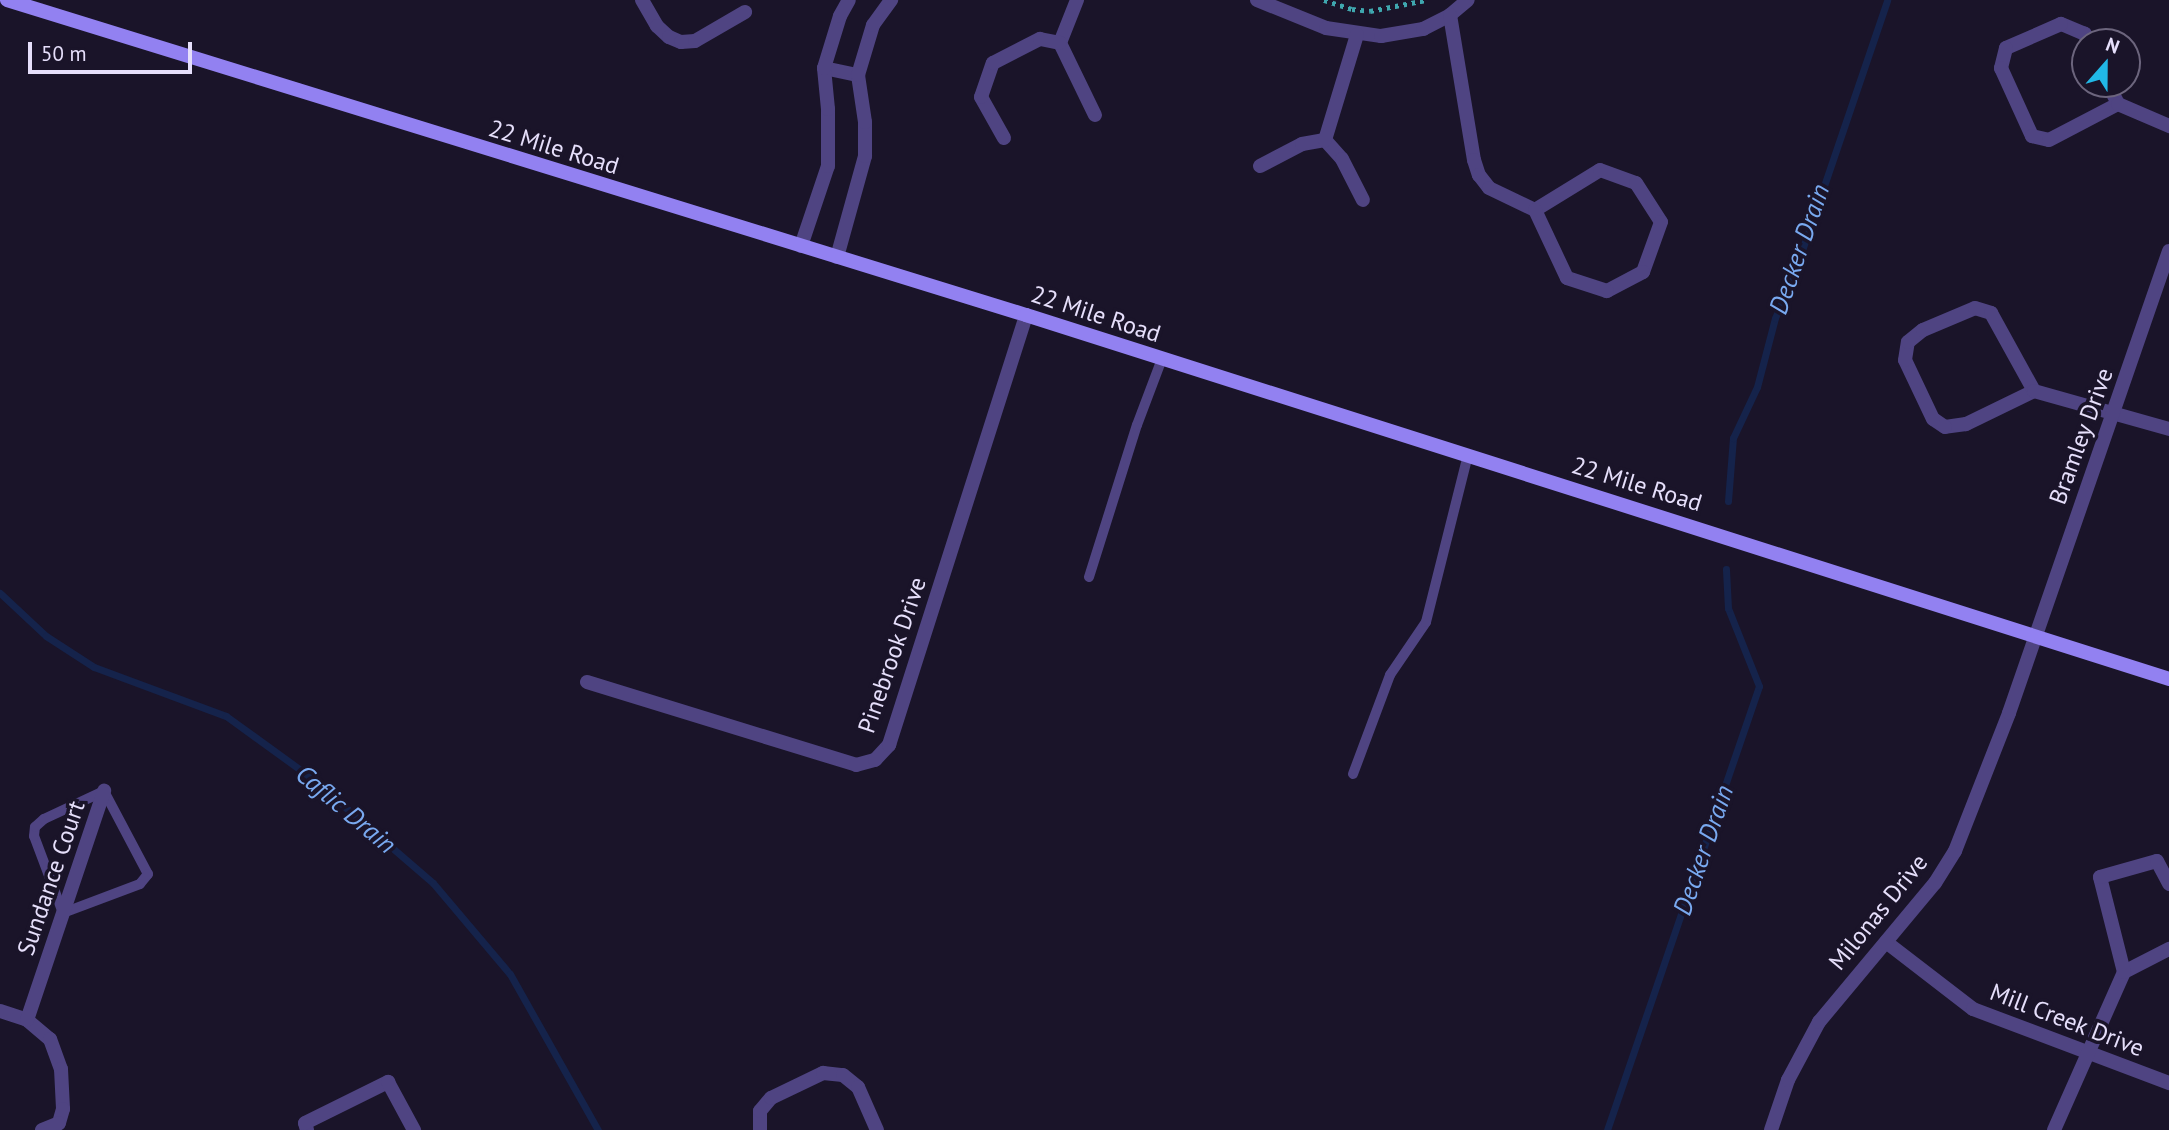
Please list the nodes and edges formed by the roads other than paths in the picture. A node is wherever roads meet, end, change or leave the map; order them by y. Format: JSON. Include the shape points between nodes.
{"nodes":[{"id":1,"x":7,"y":0,"type":"edge"},
{"id":2,"x":642,"y":0,"type":"edge"},
{"id":3,"x":849,"y":0,"type":"edge"},
{"id":4,"x":891,"y":0,"type":"edge"},
{"id":5,"x":1077,"y":0,"type":"edge"},
{"id":6,"x":1257,"y":0,"type":"edge"},
{"id":7,"x":1468,"y":0,"type":"edge"},
{"id":8,"x":746,"y":12,"type":"dead end"},
{"id":9,"x":1450,"y":15,"type":"junction"},
{"id":10,"x":2071,"y":28,"type":"edge"},
{"id":11,"x":1357,"y":35,"type":"junction"},
{"id":12,"x":1060,"y":43,"type":"junction"},
{"id":13,"x":824,"y":68,"type":"junction"},
{"id":14,"x":858,"y":75,"type":"junction"},
{"id":15,"x":2115,"y":98,"type":"edge"},
{"id":16,"x":2118,"y":104,"type":"junction"},
{"id":17,"x":1095,"y":115,"type":"dead end"},
{"id":18,"x":2169,"y":126,"type":"edge"},
{"id":19,"x":1004,"y":138,"type":"dead end"},
{"id":20,"x":1325,"y":140,"type":"junction"},
{"id":21,"x":1260,"y":166,"type":"dead end"},
{"id":22,"x":1363,"y":200,"type":"dead end"},
{"id":23,"x":1535,"y":210,"type":"junction"},
{"id":24,"x":802,"y":246,"type":"junction"},
{"id":25,"x":2169,"y":251,"type":"edge"},
{"id":26,"x":837,"y":257,"type":"junction"},
{"id":27,"x":1026,"y":316,"type":"junction"},
{"id":28,"x":1162,"y":359,"type":"junction"},
{"id":29,"x":2034,"y":390,"type":"junction"},
{"id":30,"x":2114,"y":414,"type":"junction"},
{"id":31,"x":2169,"y":429,"type":"edge"},
{"id":32,"x":1468,"y":455,"type":"junction"},
{"id":33,"x":1088,"y":577,"type":"dead end"},
{"id":34,"x":2034,"y":636,"type":"junction"},
{"id":35,"x":2169,"y":679,"type":"edge"},
{"id":36,"x":587,"y":682,"type":"dead end"},
{"id":37,"x":1353,"y":774,"type":"dead end"},
{"id":38,"x":104,"y":790,"type":"junction"},
{"id":39,"x":2169,"y":884,"type":"edge"},
{"id":40,"x":63,"y":913,"type":"junction"},
{"id":41,"x":1886,"y":942,"type":"junction"},
{"id":42,"x":2169,"y":949,"type":"edge"},
{"id":43,"x":2124,"y":972,"type":"junction"},
{"id":44,"x":0,"y":1011,"type":"edge"},
{"id":45,"x":27,"y":1020,"type":"junction"},
{"id":46,"x":2088,"y":1054,"type":"junction"},
{"id":47,"x":2169,"y":1083,"type":"edge"},
{"id":48,"x":64,"y":1126,"type":"edge"},
{"id":49,"x":42,"y":1130,"type":"edge"},
{"id":50,"x":307,"y":1130,"type":"edge"},
{"id":51,"x":414,"y":1130,"type":"edge"},
{"id":52,"x":760,"y":1130,"type":"edge"},
{"id":53,"x":877,"y":1130,"type":"edge"},
{"id":54,"x":1771,"y":1130,"type":"edge"},
{"id":55,"x":2054,"y":1130,"type":"edge"}],
"edges":[{"from":1,"to":24,"type":"street","name":"22 Mile Road"},
{"from":2,"to":8,"type":"street","via":[[657,26],[681,42],[695,41]]},
{"from":3,"to":13,"type":"street"},
{"from":4,"to":14,"type":"street","via":[[873,25]]},
{"from":5,"to":12,"type":"street"},
{"from":6,"to":11,"type":"street","via":[[1326,28]]},
{"from":7,"to":9,"type":"street"},
{"from":9,"to":11,"type":"street","via":[[1403,35]]},
{"from":9,"to":23,"type":"street","via":[[1479,175],[1489,188]]},
{"from":10,"to":16,"type":"street","via":[[2061,24],[2006,48],[2001,68],[2032,136],[2049,140]]},
{"from":11,"to":20,"type":"street"},
{"from":12,"to":17,"type":"street"},
{"from":12,"to":19,"type":"street","via":[[1040,39],[993,63],[981,97]]},
{"from":13,"to":14,"type":"street"},
{"from":13,"to":24,"type":"street","via":[[828,166]]},
{"from":14,"to":26,"type":"street","via":[[865,156]]},
{"from":15,"to":16,"type":"street"},
{"from":16,"to":18,"type":"street"},
{"from":20,"to":21,"type":"street","via":[[1302,144]]},
{"from":20,"to":22,"type":"street","via":[[1342,159]]},
{"from":23,"to":23,"type":"street","via":[[1600,170],[1636,183],[1661,222],[1643,272],[1607,291],[1567,278]]},
{"from":24,"to":26,"type":"street","name":"22 Mile Road"},
{"from":25,"to":30,"type":"street","name":"Bramley Drive"},
{"from":26,"to":27,"type":"street","name":"22 Mile Road"},
{"from":27,"to":28,"type":"street","name":"22 Mile Road"},
{"from":27,"to":36,"type":"street","name":"Pinebrook Drive","via":[[889,745],[875,760],[856,765]]},
{"from":28,"to":32,"type":"street","name":"22 Mile Road"},
{"from":28,"to":33,"type":"lane"},
{"from":29,"to":29,"type":"street","via":[[1991,313],[1975,308],[1923,330],[1909,342],[1905,360],[1933,419],[1945,427],[1966,424]]},
{"from":29,"to":30,"type":"street"},
{"from":30,"to":31,"type":"street"},
{"from":30,"to":34,"type":"street","name":"Bramley Drive"},
{"from":32,"to":34,"type":"street","name":"22 Mile Road"},
{"from":32,"to":37,"type":"lane","via":[[1426,622],[1390,675]]},
{"from":34,"to":35,"type":"street","name":"22 Mile Road"},
{"from":34,"to":41,"type":"street","name":"Milonas Drive","via":[[1989,770],[1955,851]]},
{"from":38,"to":40,"type":"street","name":"Sundance Court"},
{"from":38,"to":40,"type":"lane","via":[[35,827],[34,836]]},
{"from":38,"to":40,"type":"lane","via":[[148,874],[140,884]]},
{"from":39,"to":43,"type":"street","via":[[2157,861],[2100,877]]},
{"from":40,"to":45,"type":"street","name":"Sundance Court"},
{"from":41,"to":46,"type":"street","name":"Mill Creek Drive","via":[[1973,1009]]},
{"from":41,"to":54,"type":"street","name":"Milonas Drive","via":[[1819,1022],[1788,1080]]},
{"from":42,"to":43,"type":"street"},
{"from":43,"to":46,"type":"street"},
{"from":44,"to":45,"type":"street"},
{"from":45,"to":48,"type":"street","via":[[50,1039],[58,1055]]},
{"from":46,"to":47,"type":"street","name":"Mill Creek Drive"},
{"from":46,"to":55,"type":"street"},
{"from":48,"to":49,"type":"street"},
{"from":50,"to":51,"type":"street","via":[[306,1123],[388,1082]]},
{"from":52,"to":53,"type":"street","via":[[760,1111],[771,1098],[823,1073],[843,1075],[858,1087]]}]}
